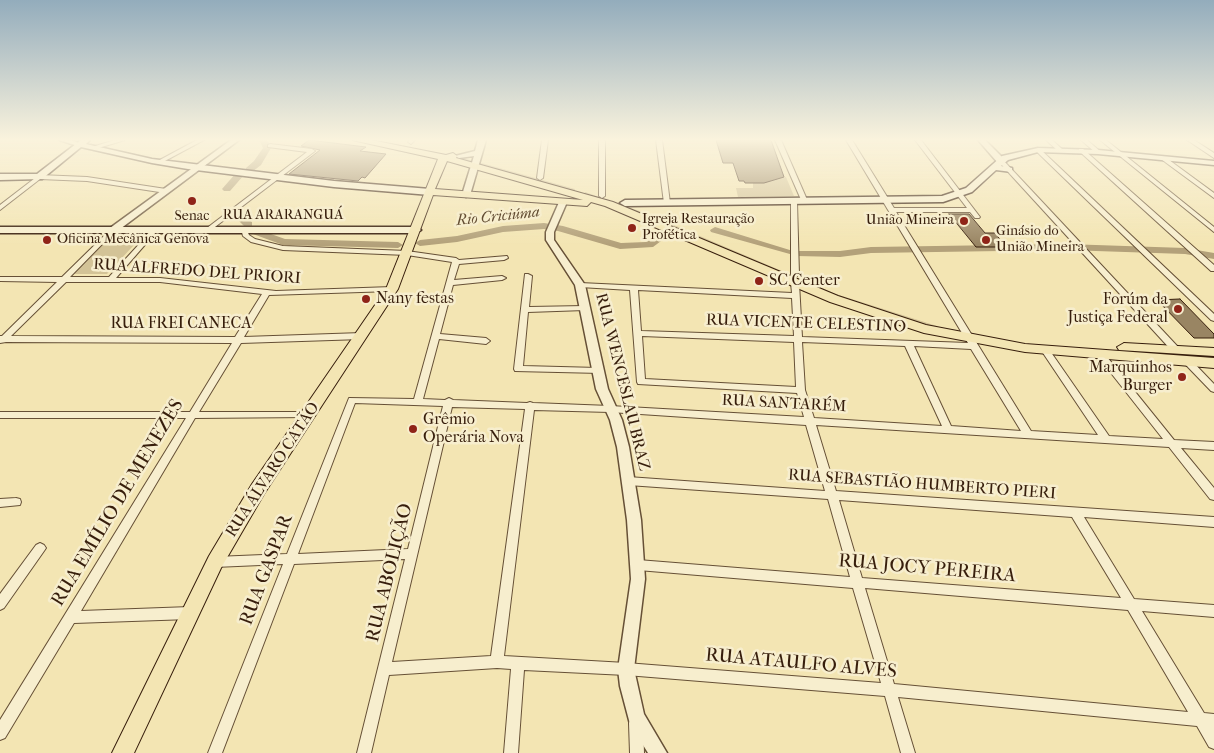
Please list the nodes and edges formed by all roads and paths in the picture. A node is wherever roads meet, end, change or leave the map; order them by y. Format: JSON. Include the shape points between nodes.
{"nodes":[{"id":1,"x":41,"y":175,"type":"edge"},
{"id":2,"x":188,"y":175,"type":"edge"},
{"id":3,"x":254,"y":175,"type":"edge"},
{"id":4,"x":281,"y":175,"type":"edge"},
{"id":5,"x":436,"y":175,"type":"edge"},
{"id":6,"x":472,"y":175,"type":"edge"},
{"id":7,"x":525,"y":175,"type":"edge"},
{"id":8,"x":530,"y":175,"type":"edge"},
{"id":9,"x":604,"y":175,"type":"edge"},
{"id":10,"x":663,"y":175,"type":"edge"},
{"id":11,"x":793,"y":175,"type":"edge"},
{"id":12,"x":871,"y":175,"type":"edge"},
{"id":13,"x":945,"y":175,"type":"edge"},
{"id":14,"x":986,"y":175,"type":"edge"},
{"id":15,"x":1014,"y":175,"type":"edge"},
{"id":16,"x":1064,"y":175,"type":"edge"},
{"id":17,"x":1109,"y":175,"type":"edge"},
{"id":18,"x":1146,"y":175,"type":"edge"},
{"id":19,"x":1187,"y":175,"type":"edge"},
{"id":20,"x":0,"y":177,"type":"edge"},
{"id":21,"x":39,"y":177,"type":"junction"},
{"id":22,"x":277,"y":178,"type":"junction"},
{"id":23,"x":540,"y":178,"type":"joint"},
{"id":24,"x":166,"y":191,"type":"junction"},
{"id":25,"x":430,"y":192,"type":"junction"},
{"id":26,"x":580,"y":192,"type":"junction"},
{"id":27,"x":466,"y":195,"type":"junction"},
{"id":28,"x":960,"y":195,"type":"junction"},
{"id":29,"x":1214,"y":196,"type":"edge"},
{"id":30,"x":606,"y":200,"type":"junction"},
{"id":31,"x":887,"y":201,"type":"junction"},
{"id":32,"x":563,"y":202,"type":"junction"},
{"id":33,"x":794,"y":202,"type":"junction"},
{"id":34,"x":805,"y":202,"type":"junction"},
{"id":35,"x":625,"y":203,"type":"junction"},
{"id":36,"x":667,"y":203,"type":"junction"},
{"id":37,"x":0,"y":208,"type":"edge"},
{"id":38,"x":892,"y":210,"type":"junction"},
{"id":39,"x":972,"y":210,"type":"junction"},
{"id":40,"x":977,"y":217,"type":"dead end"},
{"id":41,"x":209,"y":229,"type":"junction"},
{"id":42,"x":244,"y":229,"type":"junction"},
{"id":43,"x":0,"y":230,"type":"edge"},
{"id":44,"x":113,"y":230,"type":"junction"},
{"id":45,"x":155,"y":230,"type":"junction"},
{"id":46,"x":416,"y":230,"type":"junction"},
{"id":47,"x":1214,"y":230,"type":"edge"},
{"id":48,"x":1078,"y":244,"type":"joint"},
{"id":49,"x":407,"y":253,"type":"junction"},
{"id":50,"x":504,"y":258,"type":"dead end"},
{"id":51,"x":456,"y":262,"type":"junction"},
{"id":52,"x":1214,"y":269,"type":"edge"},
{"id":53,"x":528,"y":276,"type":"dead end"},
{"id":54,"x":112,"y":278,"type":"junction"},
{"id":55,"x":502,"y":278,"type":"dead end"},
{"id":56,"x":0,"y":279,"type":"edge"},
{"id":57,"x":64,"y":279,"type":"junction"},
{"id":58,"x":795,"y":279,"type":"junction"},
{"id":59,"x":450,"y":283,"type":"junction"},
{"id":60,"x":580,"y":285,"type":"junction"},
{"id":61,"x":634,"y":288,"type":"junction"},
{"id":62,"x":392,"y":289,"type":"junction"},
{"id":63,"x":268,"y":292,"type":"junction"},
{"id":64,"x":796,"y":296,"type":"junction"},
{"id":65,"x":585,"y":308,"type":"junction"},
{"id":66,"x":524,"y":310,"type":"junction"},
{"id":67,"x":1214,"y":318,"type":"edge"},
{"id":68,"x":638,"y":333,"type":"junction"},
{"id":69,"x":948,"y":335,"type":"junction"},
{"id":70,"x":362,"y":336,"type":"junction"},
{"id":71,"x":436,"y":336,"type":"junction"},
{"id":72,"x":969,"y":338,"type":"junction"},
{"id":73,"x":799,"y":339,"type":"junction"},
{"id":74,"x":237,"y":340,"type":"junction"},
{"id":75,"x":1,"y":341,"type":"edge"},
{"id":76,"x":486,"y":341,"type":"dead end"},
{"id":77,"x":908,"y":343,"type":"junction"},
{"id":78,"x":1045,"y":350,"type":"junction"},
{"id":79,"x":1176,"y":350,"type":"junction"},
{"id":80,"x":1214,"y":352,"type":"edge"},
{"id":81,"x":1100,"y":354,"type":"junction"},
{"id":82,"x":1188,"y":362,"type":"junction"},
{"id":83,"x":1214,"y":363,"type":"edge"},
{"id":84,"x":598,"y":371,"type":"junction"},
{"id":85,"x":1214,"y":389,"type":"edge"},
{"id":86,"x":802,"y":390,"type":"junction"},
{"id":87,"x":352,"y":400,"type":"joint"},
{"id":88,"x":418,"y":400,"type":"junction"},
{"id":89,"x":449,"y":402,"type":"junction"},
{"id":90,"x":530,"y":405,"type":"junction"},
{"id":91,"x":610,"y":409,"type":"junction"},
{"id":92,"x":193,"y":415,"type":"junction"},
{"id":93,"x":307,"y":415,"type":"junction"},
{"id":94,"x":0,"y":416,"type":"edge"},
{"id":95,"x":811,"y":420,"type":"junction"},
{"id":96,"x":948,"y":429,"type":"junction"},
{"id":97,"x":1026,"y":434,"type":"junction"},
{"id":98,"x":1106,"y":439,"type":"junction"},
{"id":99,"x":1172,"y":443,"type":"junction"},
{"id":100,"x":1214,"y":446,"type":"edge"},
{"id":101,"x":628,"y":481,"type":"junction"},
{"id":102,"x":834,"y":496,"type":"junction"},
{"id":103,"x":1214,"y":496,"type":"edge"},
{"id":104,"x":16,"y":502,"type":"dead end"},
{"id":105,"x":0,"y":503,"type":"edge"},
{"id":106,"x":1076,"y":512,"type":"junction"},
{"id":107,"x":1214,"y":522,"type":"edge"},
{"id":108,"x":40,"y":548,"type":"dead end"},
{"id":109,"x":412,"y":554,"type":"junction"},
{"id":110,"x":290,"y":558,"type":"junction"},
{"id":111,"x":215,"y":562,"type":"junction"},
{"id":112,"x":638,"y":565,"type":"junction"},
{"id":113,"x":858,"y":582,"type":"junction"},
{"id":114,"x":0,"y":604,"type":"edge"},
{"id":115,"x":1131,"y":604,"type":"junction"},
{"id":116,"x":1214,"y":611,"type":"edge"},
{"id":117,"x":190,"y":613,"type":"junction"},
{"id":118,"x":70,"y":618,"type":"junction"},
{"id":119,"x":497,"y":662,"type":"junction"},
{"id":120,"x":518,"y":664,"type":"junction"},
{"id":121,"x":626,"y":669,"type":"junction"},
{"id":122,"x":384,"y":670,"type":"junction"},
{"id":123,"x":890,"y":690,"type":"junction"},
{"id":124,"x":5,"y":717,"type":"edge"},
{"id":125,"x":636,"y":718,"type":"junction"},
{"id":126,"x":1200,"y":719,"type":"junction"},
{"id":127,"x":1214,"y":721,"type":"edge"},
{"id":128,"x":0,"y":733,"type":"edge"},
{"id":129,"x":1214,"y":742,"type":"edge"},
{"id":130,"x":123,"y":753,"type":"edge"},
{"id":131,"x":215,"y":753,"type":"edge"},
{"id":132,"x":364,"y":753,"type":"edge"},
{"id":133,"x":511,"y":753,"type":"edge"},
{"id":134,"x":637,"y":753,"type":"edge"},
{"id":135,"x":658,"y":753,"type":"edge"},
{"id":136,"x":908,"y":753,"type":"edge"}],
"edges":[{"from":1,"to":21,"type":"main road"},
{"from":2,"to":24,"type":"street"},
{"from":3,"to":22,"type":"main road"},
{"from":4,"to":22,"type":"street"},
{"from":5,"to":25,"type":"main road","name":"RUA ÁLVARO CATÃO"},
{"from":6,"to":27,"type":"street"},
{"from":7,"to":26,"type":"main road"},
{"from":8,"to":23,"type":"main road"},
{"from":9,"to":30,"type":"street"},
{"from":10,"to":36,"type":"street"},
{"from":11,"to":34,"type":"street"},
{"from":12,"to":31,"type":"street"},
{"from":13,"to":28,"type":"street"},
{"from":14,"to":28,"type":"main road"},
{"from":15,"to":48,"type":"street"},
{"from":16,"to":67,"type":"street"},
{"from":17,"to":52,"type":"street"},
{"from":18,"to":47,"type":"street"},
{"from":19,"to":29,"type":"street"},
{"from":20,"to":21,"type":"main road"},
{"from":21,"to":24,"type":"street","via":[[87,179]]},
{"from":21,"to":37,"type":"street"},
{"from":22,"to":25,"type":"main road"},
{"from":22,"to":41,"type":"street"},
{"from":23,"to":26,"type":"main road"},
{"from":24,"to":44,"type":"street"},
{"from":25,"to":27,"type":"main road"},
{"from":25,"to":46,"type":"main road","name":"RUA ÁLVARO CATÃO"},
{"from":26,"to":30,"type":"main road"},
{"from":26,"to":32,"type":"main road"},
{"from":27,"to":32,"type":"main road"},
{"from":28,"to":31,"type":"main road","via":[[934,200]]},
{"from":28,"to":39,"type":"street"},
{"from":30,"to":32,"type":"main road"},
{"from":30,"to":35,"type":"main road"},
{"from":30,"to":58,"type":"main road"},
{"from":31,"to":34,"type":"main road"},
{"from":31,"to":38,"type":"street"},
{"from":32,"to":60,"type":"street","name":"RUA WENCESLAU BRAZ","via":[[550,240]]},
{"from":33,"to":34,"type":"main road"},
{"from":33,"to":36,"type":"main road"},
{"from":33,"to":58,"type":"street"},
{"from":35,"to":36,"type":"main road"},
{"from":35,"to":58,"type":"main road"},
{"from":38,"to":39,"type":"street"},
{"from":38,"to":72,"type":"street"},
{"from":39,"to":40,"type":"street"},
{"from":41,"to":42,"type":"main road","name":"RUA ARARANGUÁ"},
{"from":41,"to":45,"type":"main road","name":"RUA ARARANGUÁ"},
{"from":42,"to":46,"type":"main road","name":"RUA ARARANGUÁ"},
{"from":42,"to":49,"type":"street","via":[[246,236],[253,240],[283,248]]},
{"from":43,"to":44,"type":"main road","name":"RUA ARARANGUÁ"},
{"from":44,"to":45,"type":"main road","name":"RUA ARARANGUÁ"},
{"from":44,"to":57,"type":"street"},
{"from":45,"to":54,"type":"street"},
{"from":46,"to":49,"type":"main road","name":"RUA ÁLVARO CATÃO"},
{"from":48,"to":79,"type":"street"},
{"from":49,"to":51,"type":"street","via":[[450,258]]},
{"from":49,"to":62,"type":"main road","name":"RUA ÁLVARO CATÃO"},
{"from":50,"to":51,"type":"street"},
{"from":51,"to":59,"type":"street"},
{"from":53,"to":66,"type":"street"},
{"from":54,"to":57,"type":"street","name":"RUA ALFREDO DEL PRIORI"},
{"from":54,"to":63,"type":"street","name":"RUA ALFREDO DEL PRIORI","via":[[180,281]]},
{"from":55,"to":59,"type":"street"},
{"from":56,"to":57,"type":"street","name":"RUA ALFREDO DEL PRIORI"},
{"from":57,"to":75,"type":"street"},
{"from":58,"to":64,"type":"street"},
{"from":58,"to":69,"type":"main road","via":[[882,316]]},
{"from":59,"to":71,"type":"street"},
{"from":60,"to":61,"type":"street"},
{"from":60,"to":65,"type":"street","name":"RUA WENCESLAU BRAZ"},
{"from":61,"to":64,"type":"street"},
{"from":61,"to":68,"type":"street"},
{"from":62,"to":63,"type":"street","name":"RUA ALFREDO DEL PRIORI"},
{"from":62,"to":70,"type":"main road","name":"RUA ÁLVARO CATÃO"},
{"from":63,"to":74,"type":"street","name":"RUA EMÍLIO DE MENEZES"},
{"from":64,"to":73,"type":"street"},
{"from":65,"to":66,"type":"street"},
{"from":65,"to":84,"type":"street","name":"RUA WENCESLAU BRAZ"},
{"from":66,"to":84,"type":"street","via":[[518,369]]},
{"from":68,"to":73,"type":"street","name":"RUA VICENTE CELESTINO"},
{"from":68,"to":86,"type":"street","via":[[641,382]]},
{"from":69,"to":72,"type":"main road"},
{"from":69,"to":77,"type":"street","name":"RUA VICENTE CELESTINO"},
{"from":70,"to":74,"type":"street","name":"RUA FREI CANECA"},
{"from":70,"to":93,"type":"main road","name":"RUA ÁLVARO CATÃO"},
{"from":71,"to":76,"type":"street"},
{"from":71,"to":88,"type":"street"},
{"from":72,"to":78,"type":"main road"},
{"from":72,"to":79,"type":"main road"},
{"from":72,"to":97,"type":"street"},
{"from":73,"to":77,"type":"street","name":"RUA VICENTE CELESTINO"},
{"from":73,"to":86,"type":"street"},
{"from":74,"to":75,"type":"street","name":"RUA FREI CANECA"},
{"from":74,"to":92,"type":"street","name":"RUA EMÍLIO DE MENEZES"},
{"from":77,"to":96,"type":"street"},
{"from":78,"to":81,"type":"main road"},
{"from":78,"to":98,"type":"street"},
{"from":79,"to":80,"type":"main road"},
{"from":81,"to":82,"type":"main road"},
{"from":81,"to":99,"type":"street"},
{"from":82,"to":83,"type":"main road"},
{"from":82,"to":85,"type":"street"},
{"from":84,"to":91,"type":"street","name":"RUA WENCESLAU BRAZ"},
{"from":86,"to":95,"type":"street"},
{"from":87,"to":88,"type":"street","name":"RUA SANTARÉM"},
{"from":87,"to":110,"type":"street","name":"RUA GASPAR"},
{"from":88,"to":89,"type":"street","name":"RUA SANTARÉM"},
{"from":89,"to":90,"type":"street","name":"RUA SANTARÉM"},
{"from":89,"to":109,"type":"street","name":"RUA ABOLIÇÃO"},
{"from":90,"to":91,"type":"street","name":"RUA SANTARÉM"},
{"from":90,"to":119,"type":"street"},
{"from":91,"to":95,"type":"street","name":"RUA SANTARÉM"},
{"from":91,"to":101,"type":"street","name":"RUA WENCESLAU BRAZ","via":[[619,430]]},
{"from":92,"to":93,"type":"street"},
{"from":92,"to":94,"type":"street"},
{"from":92,"to":118,"type":"street","name":"RUA EMÍLIO DE MENEZES"},
{"from":93,"to":111,"type":"main road","name":"RUA ÁLVARO CATÃO","via":[[252,498]]},
{"from":95,"to":96,"type":"street","name":"RUA SANTARÉM"},
{"from":95,"to":102,"type":"street"},
{"from":96,"to":97,"type":"street","name":"RUA SANTARÉM"},
{"from":97,"to":98,"type":"street","name":"RUA SANTARÉM"},
{"from":98,"to":99,"type":"street","name":"RUA SANTARÉM"},
{"from":99,"to":100,"type":"street","name":"RUA SANTARÉM"},
{"from":99,"to":103,"type":"street"},
{"from":101,"to":102,"type":"street","name":"RUA SEBASTIÃO HUMBERTO PIERI"},
{"from":101,"to":112,"type":"street","name":"RUA WENCESLAU BRAZ"},
{"from":102,"to":106,"type":"street","name":"RUA SEBASTIÃO HUMBERTO PIERI"},
{"from":102,"to":113,"type":"street"},
{"from":104,"to":105,"type":"street"},
{"from":106,"to":107,"type":"street","name":"RUA SEBASTIÃO HUMBERTO PIERI"},
{"from":106,"to":115,"type":"street"},
{"from":108,"to":114,"type":"street"},
{"from":109,"to":110,"type":"street"},
{"from":109,"to":122,"type":"street","name":"RUA ABOLIÇÃO"},
{"from":110,"to":111,"type":"street"},
{"from":110,"to":131,"type":"street","name":"RUA GASPAR"},
{"from":111,"to":117,"type":"main road","name":"RUA ÁLVARO CATÃO"},
{"from":112,"to":113,"type":"street","name":"RUA JOCY PEREIRA"},
{"from":112,"to":121,"type":"street","name":"RUA WENCESLAU BRAZ","via":[[637,596]]},
{"from":113,"to":115,"type":"street","name":"RUA JOCY PEREIRA"},
{"from":113,"to":123,"type":"street"},
{"from":115,"to":116,"type":"street","name":"RUA JOCY PEREIRA"},
{"from":115,"to":126,"type":"street"},
{"from":117,"to":118,"type":"street"},
{"from":117,"to":130,"type":"main road","name":"RUA ÁLVARO CATÃO"},
{"from":118,"to":124,"type":"street","name":"RUA EMÍLIO DE MENEZES"},
{"from":119,"to":120,"type":"street","name":"RUA ATAULFO ALVES"},
{"from":119,"to":122,"type":"street","name":"RUA ATAULFO ALVES"},
{"from":120,"to":121,"type":"street","name":"RUA ATAULFO ALVES"},
{"from":120,"to":133,"type":"street"},
{"from":121,"to":123,"type":"street","name":"RUA ATAULFO ALVES"},
{"from":121,"to":125,"type":"street","name":"RUA WENCESLAU BRAZ","via":[[630,702]]},
{"from":122,"to":132,"type":"street","name":"RUA ABOLIÇÃO"},
{"from":123,"to":126,"type":"street","name":"RUA ATAULFO ALVES"},
{"from":123,"to":136,"type":"street"},
{"from":124,"to":128,"type":"street","name":"RUA EMÍLIO DE MENEZES"},
{"from":125,"to":134,"type":"street"},
{"from":125,"to":135,"type":"street","name":"RUA WENCESLAU BRAZ"},
{"from":126,"to":127,"type":"street","name":"RUA ATAULFO ALVES"},
{"from":126,"to":129,"type":"street"}]}
